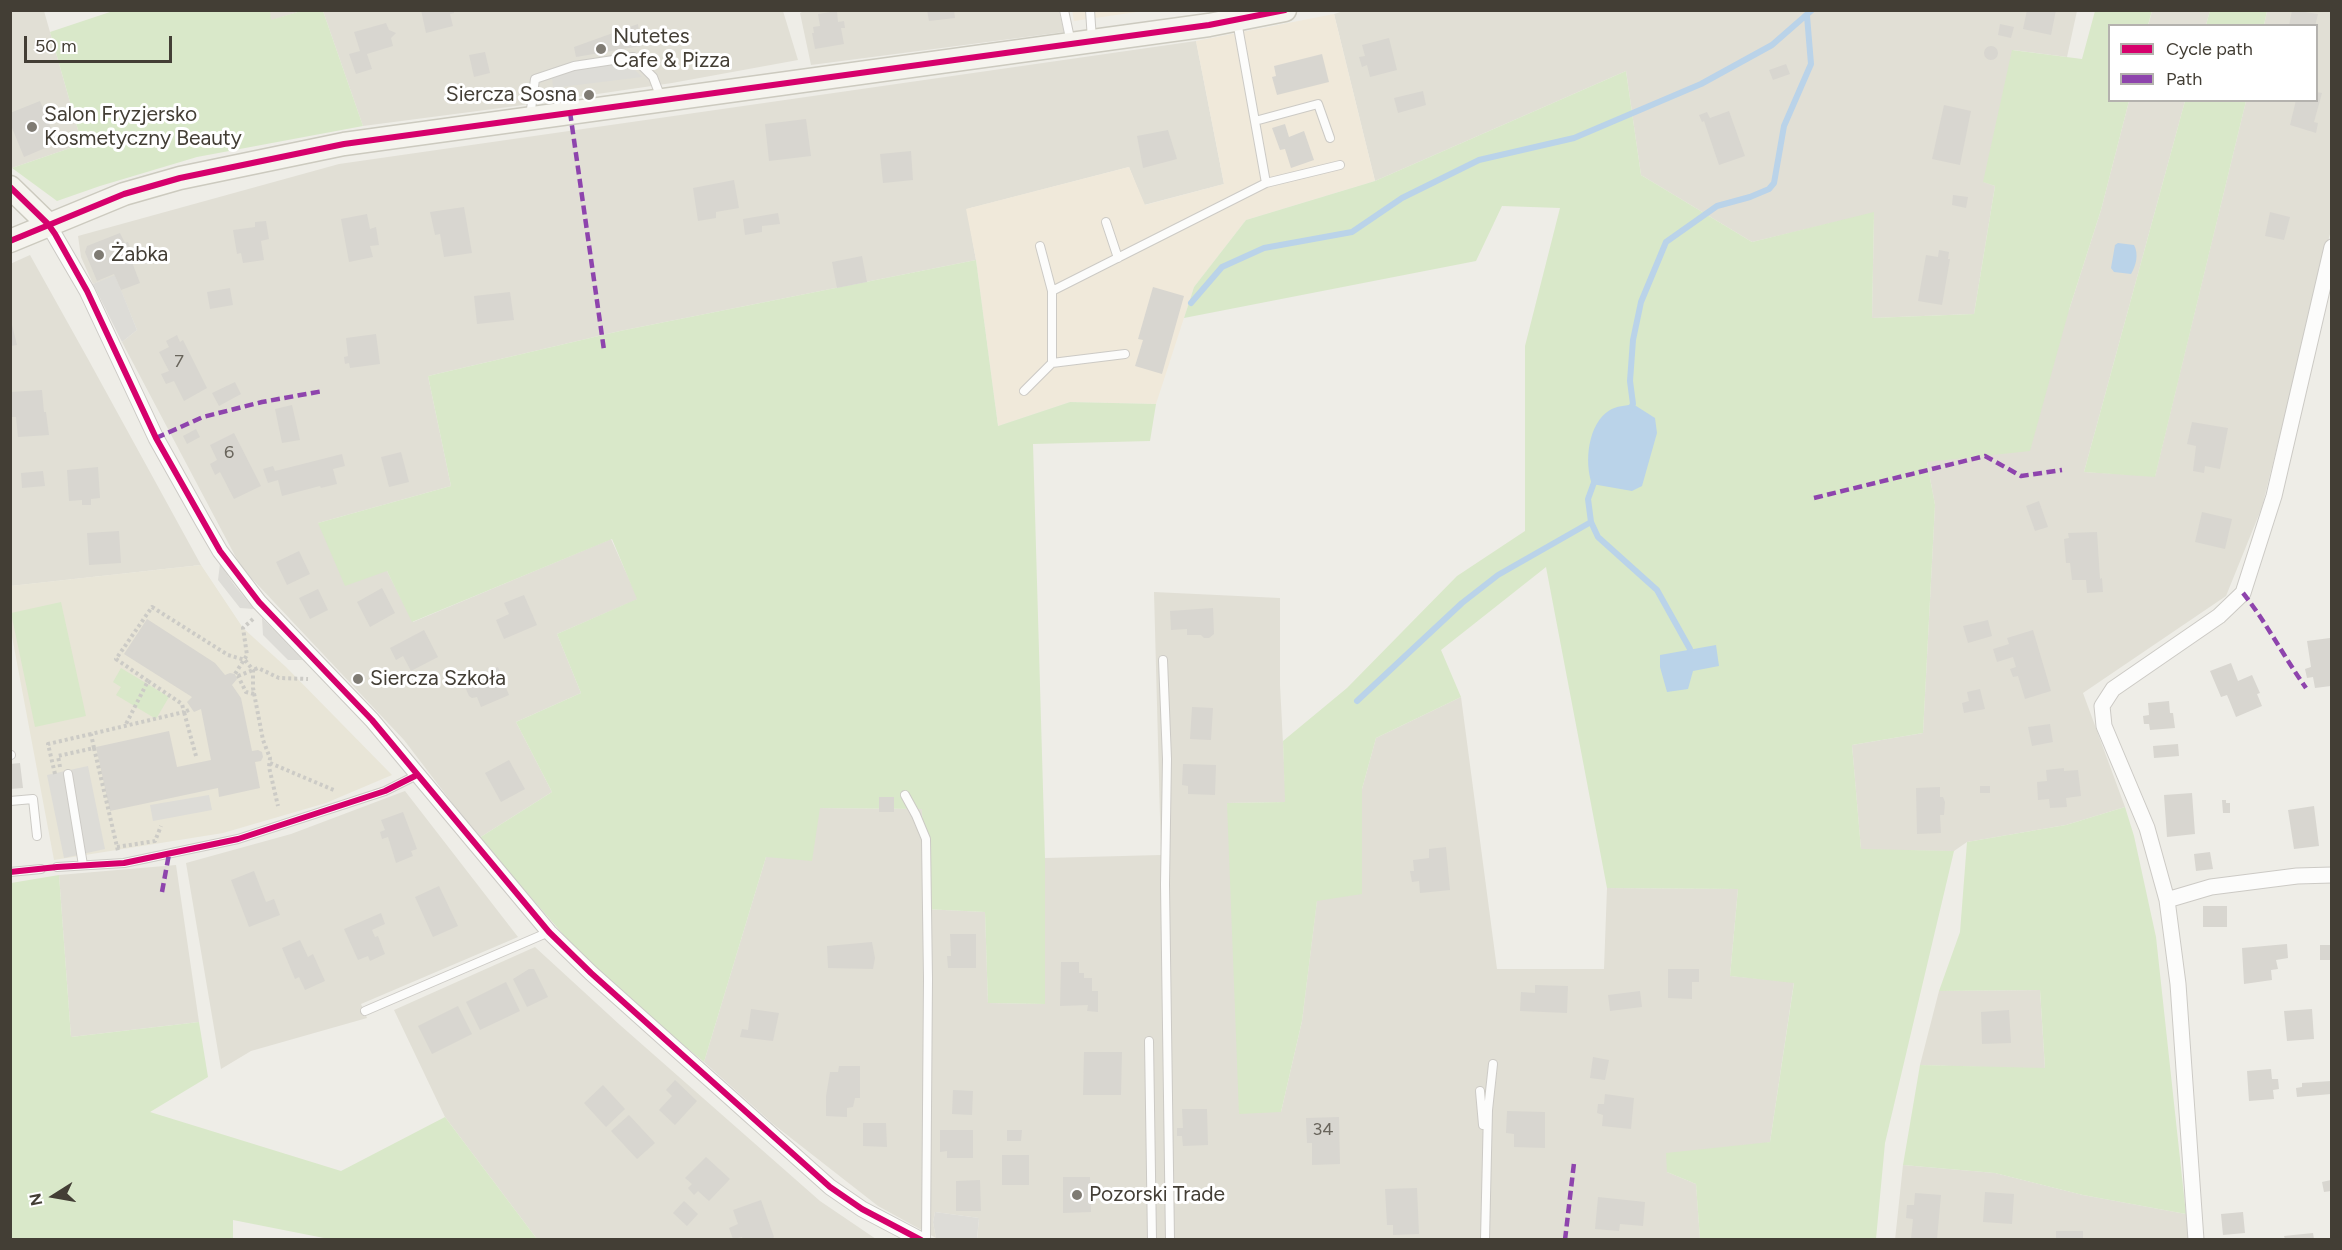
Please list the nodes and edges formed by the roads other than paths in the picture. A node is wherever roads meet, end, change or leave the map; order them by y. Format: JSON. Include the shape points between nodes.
{"nodes":[{"id":1,"x":1064,"y":10,"type":"edge"},
{"id":2,"x":1090,"y":10,"type":"edge"},
{"id":3,"x":1285,"y":10,"type":"edge"},
{"id":4,"x":1235,"y":15,"type":"edge"},
{"id":5,"x":1082,"y":43,"type":"junction"},
{"id":6,"x":662,"y":100,"type":"junction"},
{"id":7,"x":530,"y":118,"type":"junction"},
{"id":8,"x":1255,"y":121,"type":"junction"},
{"id":9,"x":1330,"y":138,"type":"dead end"},
{"id":10,"x":1340,"y":165,"type":"dead end"},
{"id":11,"x":1266,"y":183,"type":"junction"},
{"id":12,"x":10,"y":187,"type":"edge"},
{"id":13,"x":1106,"y":222,"type":"dead end"},
{"id":14,"x":48,"y":224,"type":"junction"},
{"id":15,"x":10,"y":241,"type":"edge"},
{"id":16,"x":1040,"y":246,"type":"dead end"},
{"id":17,"x":2331,"y":247,"type":"edge"},
{"id":18,"x":1118,"y":258,"type":"junction"},
{"id":19,"x":1052,"y":291,"type":"junction"},
{"id":20,"x":1125,"y":354,"type":"dead end"},
{"id":21,"x":1052,"y":363,"type":"junction"},
{"id":22,"x":1024,"y":392,"type":"dead end"},
{"id":23,"x":1163,"y":660,"type":"dead end"},
{"id":24,"x":68,"y":774,"type":"road end"},
{"id":25,"x":417,"y":775,"type":"junction"},
{"id":26,"x":905,"y":795,"type":"dead end"},
{"id":27,"x":10,"y":801,"type":"edge"},
{"id":28,"x":37,"y":836,"type":"dead end"},
{"id":29,"x":83,"y":865,"type":"junction"},
{"id":30,"x":57,"y":867,"type":"dead end"},
{"id":31,"x":41,"y":869,"type":"dead end"},
{"id":32,"x":10,"y":872,"type":"edge"},
{"id":33,"x":2331,"y":874,"type":"edge"},
{"id":34,"x":2167,"y":900,"type":"junction"},
{"id":35,"x":549,"y":932,"type":"junction"},
{"id":36,"x":365,"y":1011,"type":"dead end"},
{"id":37,"x":1149,"y":1041,"type":"dead end"},
{"id":38,"x":1493,"y":1065,"type":"dead end"},
{"id":39,"x":1480,"y":1091,"type":"dead end"},
{"id":40,"x":1487,"y":1159,"type":"junction"},
{"id":41,"x":921,"y":1239,"type":"edge"},
{"id":42,"x":926,"y":1239,"type":"edge"},
{"id":43,"x":1152,"y":1239,"type":"edge"},
{"id":44,"x":1170,"y":1239,"type":"edge"},
{"id":45,"x":1485,"y":1239,"type":"edge"},
{"id":46,"x":2196,"y":1239,"type":"edge"}],
"edges":[{"from":1,"to":5,"type":"lane"},
{"from":2,"to":5,"type":"lane"},
{"from":3,"to":4,"type":"street"},
{"from":4,"to":5,"type":"street"},
{"from":4,"to":8,"type":"lane"},
{"from":5,"to":6,"type":"street"},
{"from":6,"to":7,"type":"street"},
{"from":6,"to":7,"type":"lane","via":[[653,77],[633,57],[574,66],[535,79]]},
{"from":7,"to":14,"type":"street","via":[[397,135],[269,158],[124,194]]},
{"from":8,"to":9,"type":"lane","via":[[1318,104]]},
{"from":8,"to":11,"type":"lane"},
{"from":10,"to":11,"type":"lane"},
{"from":11,"to":18,"type":"lane"},
{"from":12,"to":14,"type":"street"},
{"from":13,"to":18,"type":"lane"},
{"from":14,"to":15,"type":"street"},
{"from":14,"to":25,"type":"street","via":[[87,291],[156,438],[220,551],[259,602],[372,720]]},
{"from":16,"to":19,"type":"lane"},
{"from":17,"to":34,"type":"street","via":[[2274,496],[2243,593],[2219,616],[2113,689],[2102,706],[2104,726],[2147,828]]},
{"from":18,"to":19,"type":"lane"},
{"from":19,"to":21,"type":"lane"},
{"from":20,"to":21,"type":"lane"},
{"from":21,"to":22,"type":"lane"},
{"from":23,"to":44,"type":"lane"},
{"from":24,"to":29,"type":"lane"},
{"from":25,"to":29,"type":"lane","via":[[385,791],[238,839],[124,863]]},
{"from":25,"to":35,"type":"street"},
{"from":26,"to":42,"type":"lane","via":[[926,839]]},
{"from":27,"to":28,"type":"lane","via":[[33,799]]},
{"from":29,"to":30,"type":"lane"},
{"from":31,"to":32,"type":"lane"},
{"from":33,"to":34,"type":"street","via":[[2221,886]]},
{"from":34,"to":46,"type":"street","via":[[2178,984]]},
{"from":35,"to":36,"type":"lane"},
{"from":35,"to":41,"type":"street","via":[[830,1187],[862,1209]]},
{"from":37,"to":43,"type":"lane"},
{"from":38,"to":40,"type":"lane"},
{"from":39,"to":40,"type":"lane"},
{"from":40,"to":45,"type":"lane"}]}
